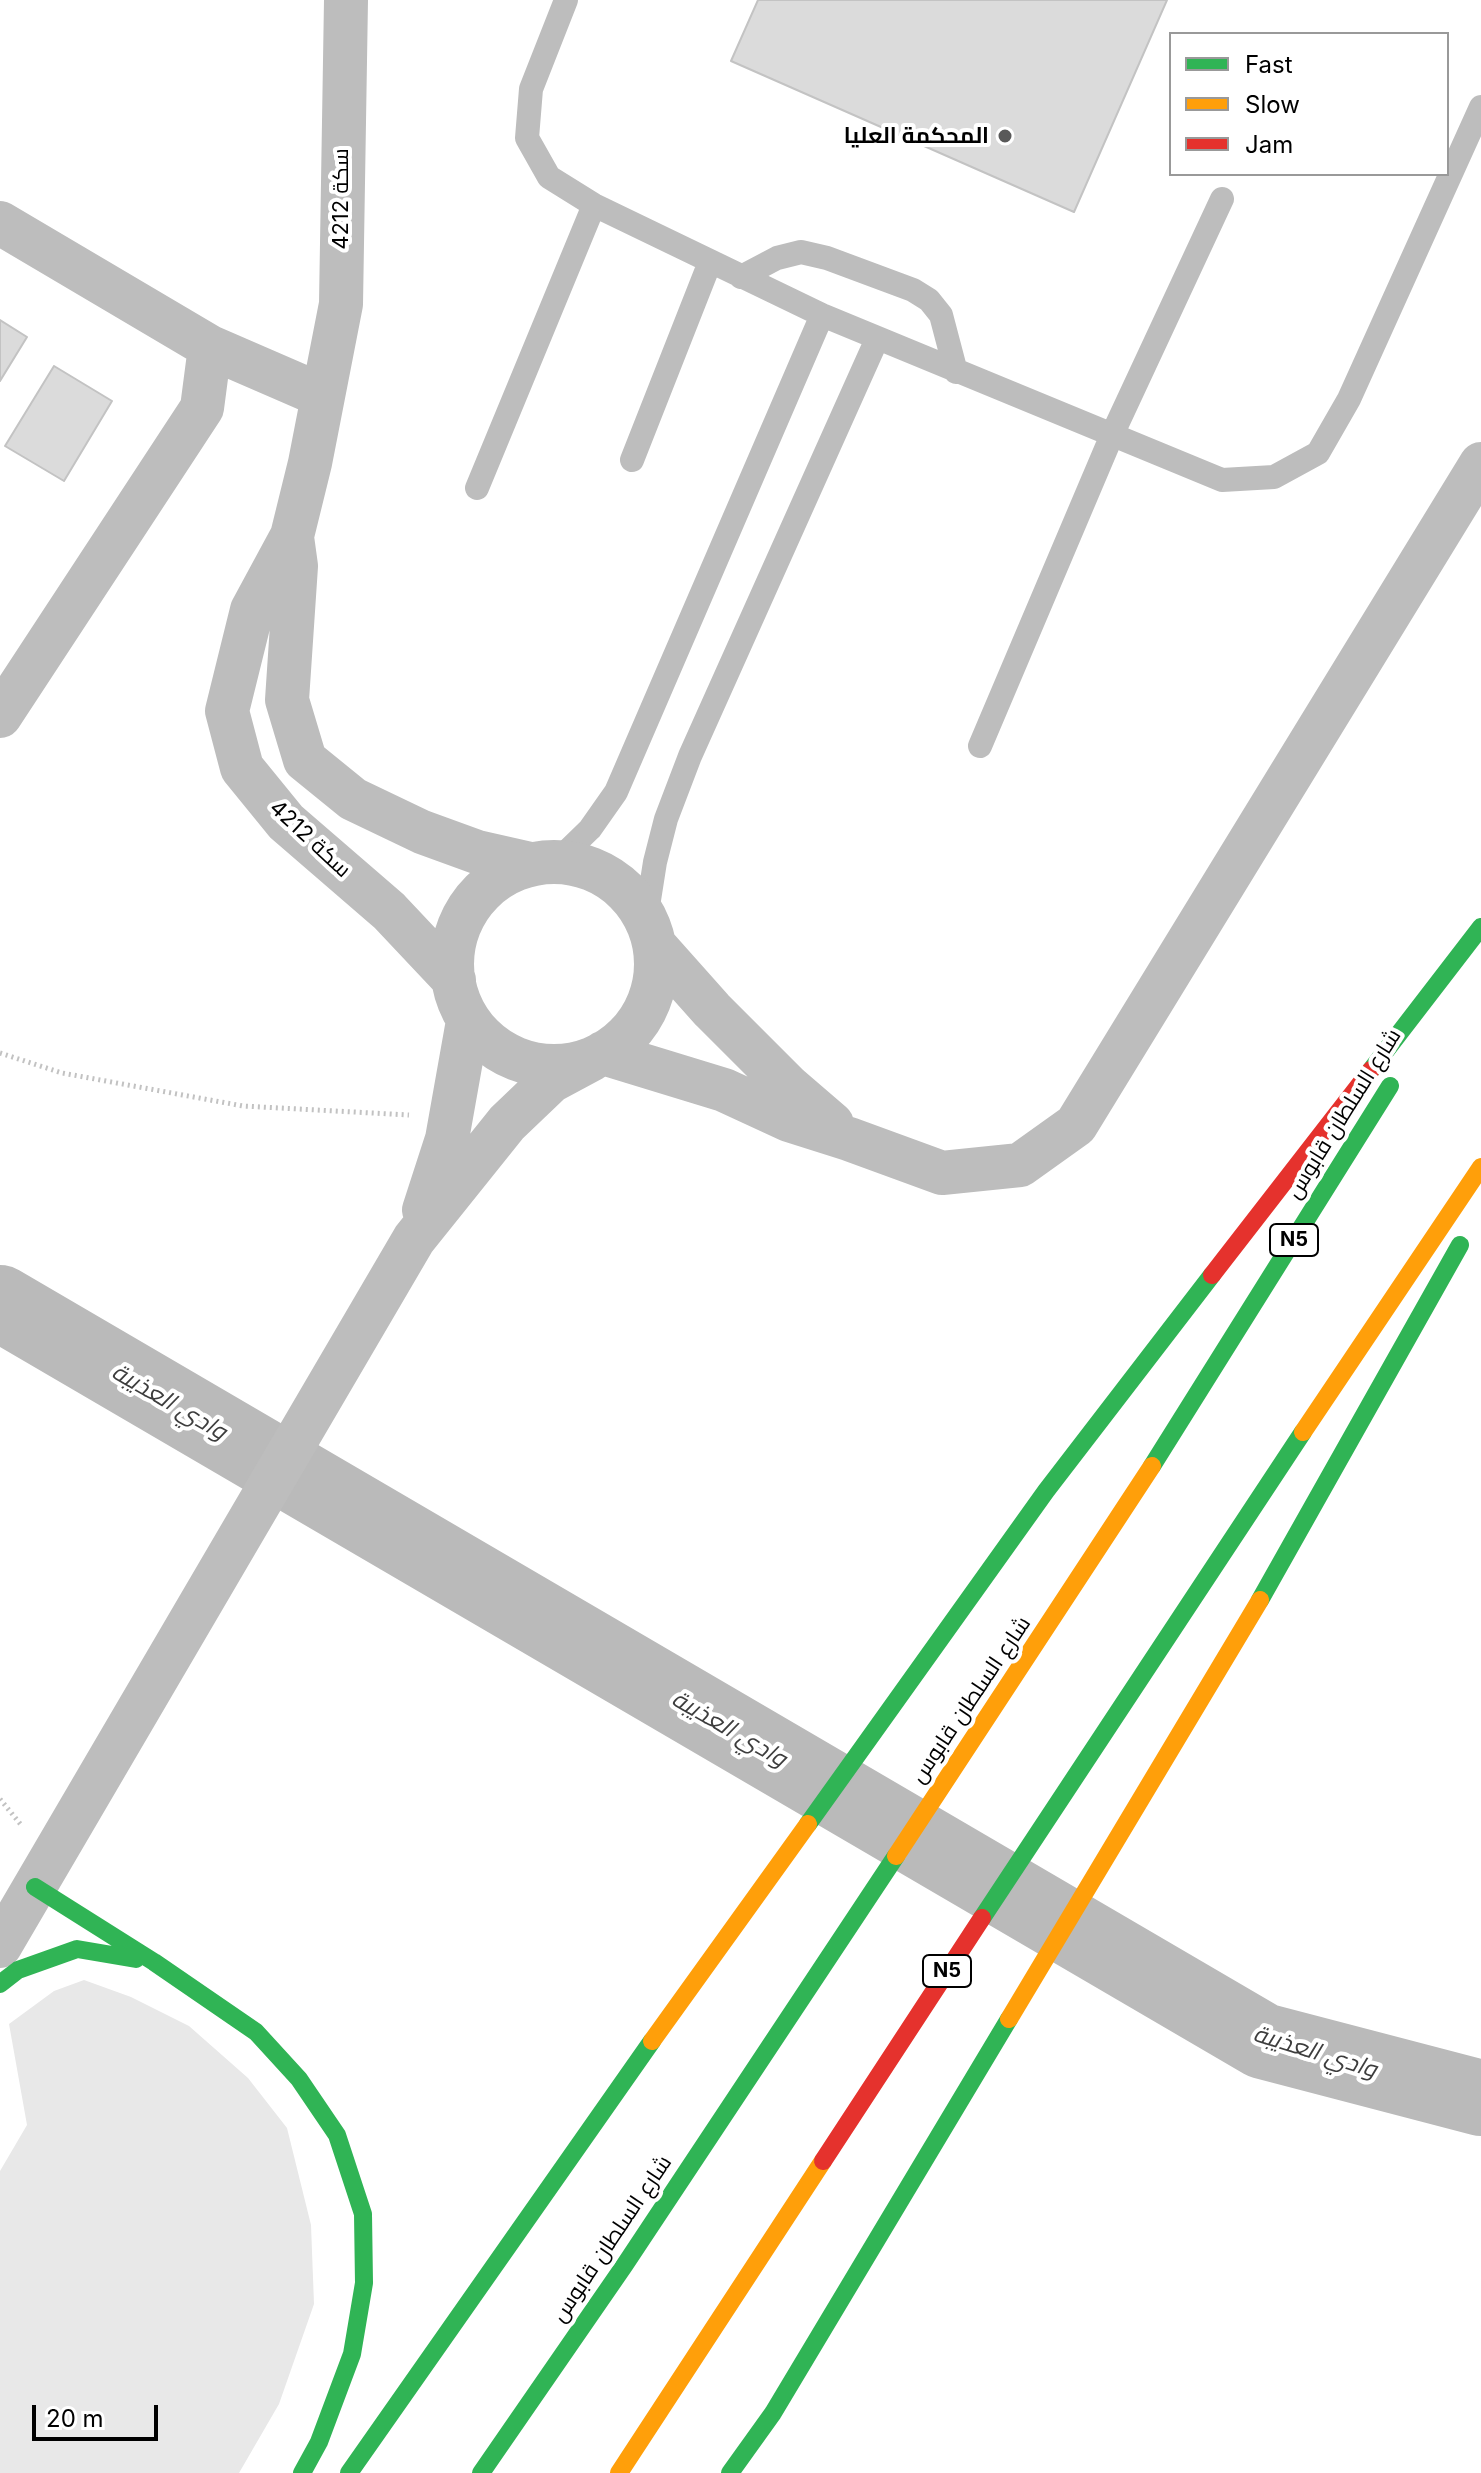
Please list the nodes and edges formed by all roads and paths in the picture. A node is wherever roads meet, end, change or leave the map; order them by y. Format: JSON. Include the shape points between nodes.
{"nodes":[{"id":1,"x":346,"y":0,"type":"edge"},
{"id":2,"x":566,"y":0,"type":"edge"},
{"id":3,"x":1481,"y":107,"type":"edge"},
{"id":4,"x":1222,"y":199,"type":"dead end"},
{"id":5,"x":594,"y":205,"type":"junction"},
{"id":6,"x":0,"y":223,"type":"edge"},
{"id":7,"x":710,"y":262,"type":"junction"},
{"id":8,"x":741,"y":277,"type":"junction"},
{"id":9,"x":822,"y":315,"type":"junction"},
{"id":10,"x":877,"y":339,"type":"junction"},
{"id":11,"x":210,"y":347,"type":"junction"},
{"id":12,"x":956,"y":372,"type":"junction"},
{"id":13,"x":323,"y":396,"type":"junction"},
{"id":14,"x":1112,"y":435,"type":"junction"},
{"id":15,"x":632,"y":460,"type":"dead end"},
{"id":16,"x":1481,"y":464,"type":"edge"},
{"id":17,"x":477,"y":488,"type":"dead end"},
{"id":18,"x":292,"y":536,"type":"junction"},
{"id":19,"x":0,"y":716,"type":"edge"},
{"id":20,"x":980,"y":746,"type":"dead end"},
{"id":21,"x":543,"y":862,"type":"junction"},
{"id":22,"x":1481,"y":927,"type":"edge"},
{"id":23,"x":650,"y":932,"type":"junction"},
{"id":24,"x":1481,"y":941,"type":"edge"},
{"id":25,"x":454,"y":980,"type":"junction"},
{"id":26,"x":468,"y":1021,"type":"junction"},
{"id":27,"x":1431,"y":1021,"type":"dead end"},
{"id":28,"x":0,"y":1053,"type":"edge"},
{"id":29,"x":597,"y":1056,"type":"junction"},
{"id":30,"x":1398,"y":1074,"type":"dead end"},
{"id":31,"x":451,"y":1118,"type":"junction"},
{"id":32,"x":849,"y":1139,"type":"junction"},
{"id":33,"x":1481,"y":1167,"type":"edge"},
{"id":34,"x":1466,"y":1235,"type":"dead end"},
{"id":35,"x":414,"y":1239,"type":"junction"},
{"id":36,"x":35,"y":1887,"type":"junction"},
{"id":37,"x":0,"y":1946,"type":"edge"},
{"id":38,"x":154,"y":1962,"type":"junction"},
{"id":39,"x":0,"y":1984,"type":"edge"},
{"id":40,"x":302,"y":2473,"type":"edge"},
{"id":41,"x":349,"y":2473,"type":"edge"},
{"id":42,"x":481,"y":2473,"type":"edge"},
{"id":43,"x":619,"y":2473,"type":"edge"},
{"id":44,"x":730,"y":2473,"type":"edge"}],
"edges":[{"from":1,"to":13,"type":"street","name":"سكة 4212","via":[[341,304]]},
{"from":2,"to":5,"type":"lane","via":[[531,89],[527,138],[549,177]]},
{"from":3,"to":14,"type":"lane","via":[[1349,399],[1318,453],[1274,477],[1222,480]]},
{"from":4,"to":14,"type":"lane"},
{"from":5,"to":7,"type":"lane"},
{"from":5,"to":17,"type":"lane"},
{"from":6,"to":11,"type":"street"},
{"from":7,"to":8,"type":"lane"},
{"from":7,"to":15,"type":"lane"},
{"from":8,"to":9,"type":"lane"},
{"from":8,"to":12,"type":"lane","via":[[801,252],[913,290],[941,315]]},
{"from":9,"to":10,"type":"lane"},
{"from":9,"to":21,"type":"lane","via":[[616,792],[590,829]]},
{"from":10,"to":12,"type":"lane"},
{"from":10,"to":23,"type":"lane","via":[[690,756],[655,862]]},
{"from":11,"to":13,"type":"street"},
{"from":11,"to":19,"type":"street","via":[[202,408]]},
{"from":12,"to":14,"type":"lane"},
{"from":13,"to":18,"type":"street","name":"سكة 4212"},
{"from":14,"to":20,"type":"lane"},
{"from":16,"to":32,"type":"street","via":[[1076,1125],[1020,1165],[942,1173]]},
{"from":18,"to":21,"type":"street","name":"سكة 4212","via":[[296,566],[287,700],[305,760],[353,799],[422,832],[477,852]]},
{"from":18,"to":25,"type":"street","name":"سكة 4212","via":[[252,610],[227,711],[242,768],[286,822],[389,911]]},
{"from":21,"to":23,"type":"street","via":[[585,865],[610,877],[631,896]]},
{"from":21,"to":25,"type":"street","via":[[504,874],[481,891],[464,914],[453,948]]},
{"from":22,"to":41,"type":"highway","via":[[1046,1491]]},
{"from":23,"to":29,"type":"street","via":[[655,974],[649,1001],[616,1046]]},
{"from":23,"to":32,"type":"street","via":[[678,975],[789,1087]]},
{"from":24,"to":27,"type":"highway","name":"شارع السلطان قابوس"},
{"from":25,"to":26,"type":"street"},
{"from":26,"to":29,"type":"street","via":[[510,1057],[537,1065],[565,1066]]},
{"from":26,"to":31,"type":"street"},
{"from":28,"to":31,"type":"path","via":[[62,1073],[243,1106]]},
{"from":29,"to":32,"type":"street","via":[[724,1090],[789,1120]]},
{"from":29,"to":35,"type":"street","via":[[551,1081],[507,1123]]},
{"from":30,"to":42,"type":"highway","name":"شارع السلطان قابوس","number":"N5","via":[[1107,1538]]},
{"from":31,"to":35,"type":"street"},
{"from":33,"to":43,"type":"highway","number":"N5","via":[[1191,1598]]},
{"from":34,"to":44,"type":"highway","via":[[1243,1629],[773,2413]]},
{"from":35,"to":36,"type":"street"},
{"from":36,"to":37,"type":"street"},
{"from":36,"to":38,"type":"highway"},
{"from":38,"to":39,"type":"highway","via":[[77,1949],[18,1970]]},
{"from":38,"to":40,"type":"highway","via":[[256,2032],[299,2079],[337,2135],[363,2214],[364,2283],[352,2354]]}]}
